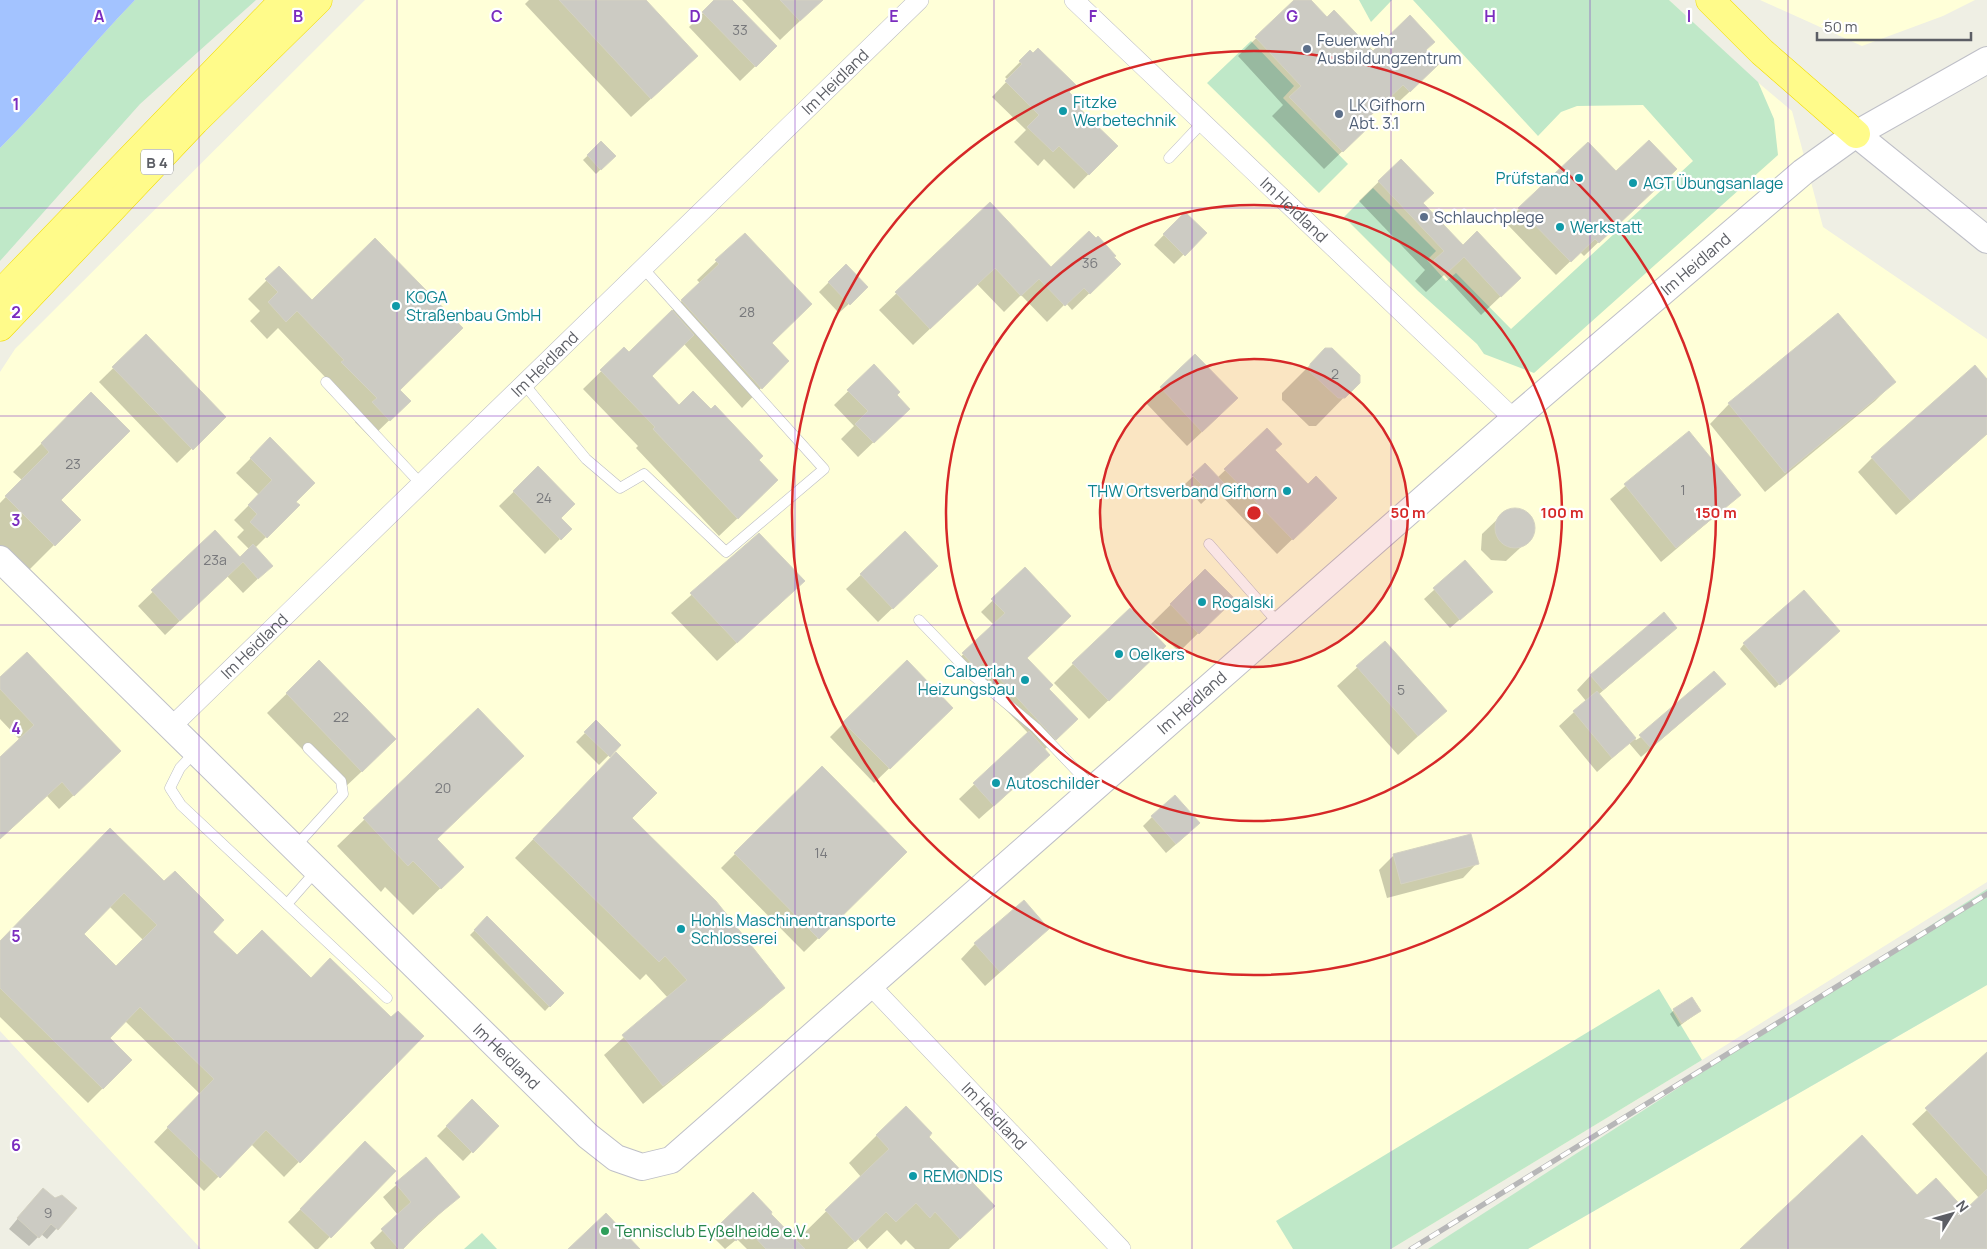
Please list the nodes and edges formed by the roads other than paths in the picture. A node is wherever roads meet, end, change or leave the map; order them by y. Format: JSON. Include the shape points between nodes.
{"nodes":[{"id":1,"x":284,"y":0,"type":"edge"},
{"id":2,"x":318,"y":0,"type":"edge"},
{"id":3,"x":919,"y":0,"type":"edge"},
{"id":4,"x":1074,"y":0,"type":"edge"},
{"id":5,"x":1710,"y":0,"type":"edge"},
{"id":6,"x":1987,"y":60,"type":"edge"},
{"id":7,"x":1202,"y":123,"type":"junction"},
{"id":8,"x":1856,"y":134,"type":"junction"},
{"id":9,"x":1169,"y":158,"type":"dead end"},
{"id":10,"x":1987,"y":240,"type":"edge"},
{"id":11,"x":643,"y":268,"type":"junction"},
{"id":12,"x":0,"y":294,"type":"edge"},
{"id":13,"x":0,"y":327,"type":"edge"},
{"id":14,"x":326,"y":382,"type":"dead end"},
{"id":15,"x":524,"y":384,"type":"junction"},
{"id":16,"x":1514,"y":419,"type":"junction"},
{"id":17,"x":421,"y":484,"type":"junction"},
{"id":18,"x":1209,"y":544,"type":"dead end"},
{"id":19,"x":0,"y":559,"type":"edge"},
{"id":20,"x":919,"y":620,"type":"dead end"},
{"id":21,"x":1279,"y":625,"type":"junction"},
{"id":22,"x":171,"y":727,"type":"junction"},
{"id":23,"x":308,"y":748,"type":"dead end"},
{"id":24,"x":196,"y":752,"type":"junction"},
{"id":25,"x":1093,"y":788,"type":"junction"},
{"id":26,"x":294,"y":848,"type":"junction"},
{"id":27,"x":317,"y":870,"type":"junction"},
{"id":28,"x":287,"y":904,"type":"junction"},
{"id":29,"x":869,"y":984,"type":"junction"},
{"id":30,"x":387,"y":998,"type":"dead end"},
{"id":31,"x":1121,"y":1249,"type":"edge"}],
"edges":[{"from":1,"to":12,"type":"highway","number":"B 4"},
{"from":2,"to":13,"type":"highway","number":"B 4","via":[[195,121]]},
{"from":3,"to":11,"type":"street","name":"Im Heidland"},
{"from":4,"to":7,"type":"street","name":"Im Heidland"},
{"from":5,"to":8,"type":"highway","via":[[1762,52]]},
{"from":6,"to":8,"type":"street","name":"Im Heidland"},
{"from":7,"to":9,"type":"lane"},
{"from":7,"to":16,"type":"street","name":"Im Heidland"},
{"from":8,"to":10,"type":"street"},
{"from":8,"to":16,"type":"street","name":"Im Heidland","via":[[1803,172]]},
{"from":11,"to":15,"type":"street","name":"Im Heidland"},
{"from":11,"to":15,"type":"lane","via":[[824,469],[726,552],[644,474],[620,488],[586,459]]},
{"from":14,"to":17,"type":"lane"},
{"from":15,"to":17,"type":"street","name":"Im Heidland"},
{"from":16,"to":21,"type":"street","name":"Im Heidland"},
{"from":17,"to":22,"type":"street","name":"Im Heidland"},
{"from":18,"to":21,"type":"lane"},
{"from":19,"to":22,"type":"street","name":"Im Heidland"},
{"from":20,"to":25,"type":"lane","via":[[970,673],[1036,728]]},
{"from":21,"to":25,"type":"street","name":"Im Heidland"},
{"from":22,"to":24,"type":"street","name":"Im Heidland"},
{"from":23,"to":26,"type":"lane","via":[[341,781],[343,794]]},
{"from":24,"to":26,"type":"street","name":"Im Heidland"},
{"from":24,"to":28,"type":"lane","via":[[180,768],[170,788],[181,805]]},
{"from":25,"to":29,"type":"street","name":"Im Heidland"},
{"from":26,"to":27,"type":"street","name":"Im Heidland"},
{"from":27,"to":28,"type":"lane"},
{"from":27,"to":29,"type":"street","name":"Im Heidland","via":[[588,1136],[616,1158],[642,1167],[671,1160]]},
{"from":28,"to":30,"type":"lane"},
{"from":29,"to":31,"type":"street","name":"Im Heidland"}]}
